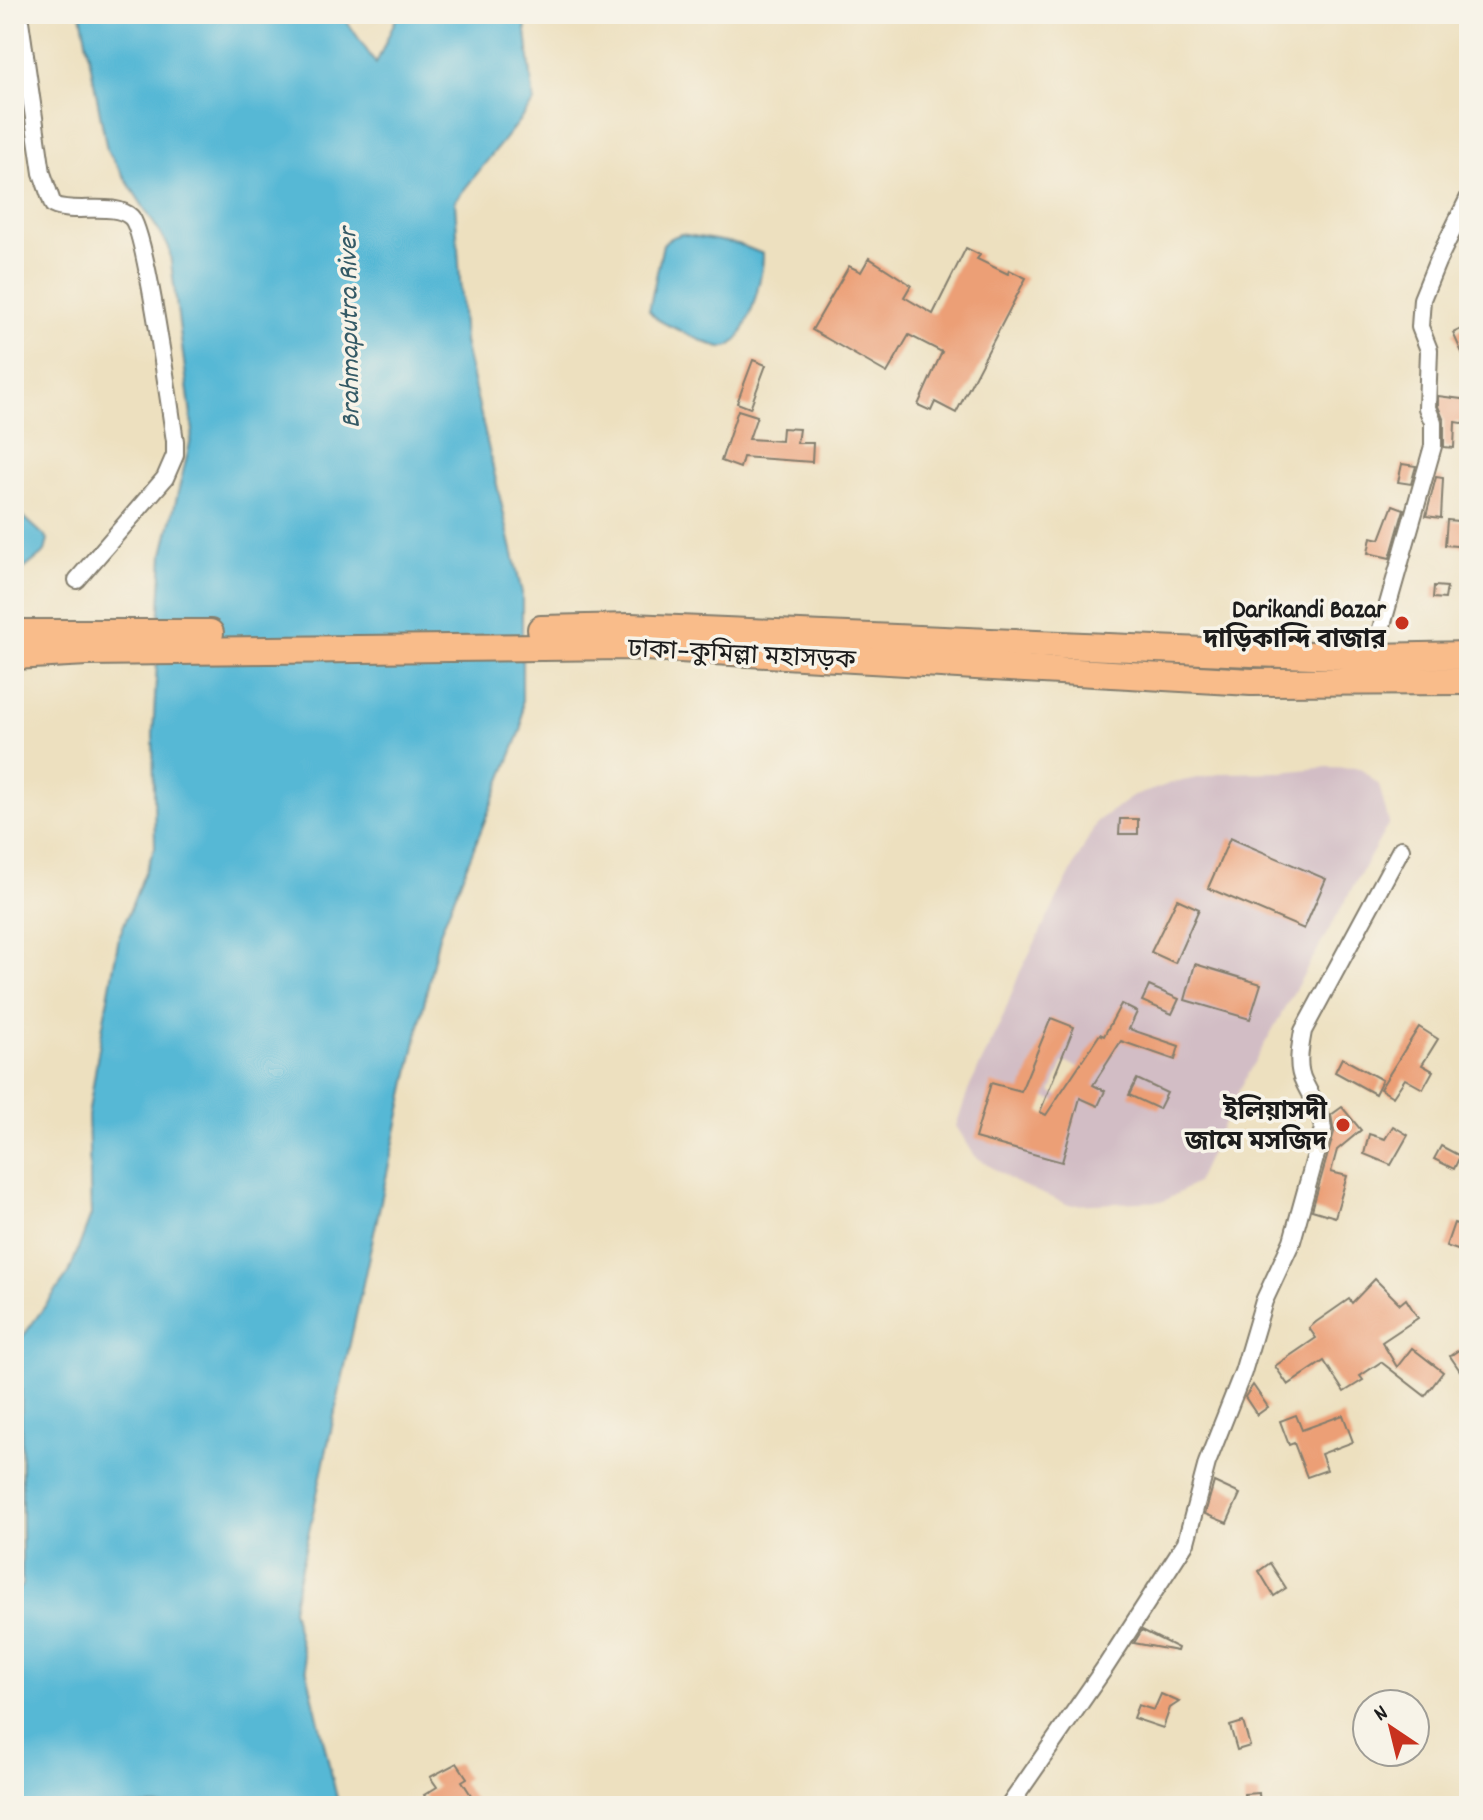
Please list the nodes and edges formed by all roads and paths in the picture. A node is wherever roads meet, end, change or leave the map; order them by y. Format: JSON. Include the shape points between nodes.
{"nodes":[{"id":1,"x":19,"y":14,"type":"edge"},
{"id":2,"x":1469,"y":197,"type":"edge"},
{"id":3,"x":77,"y":580,"type":"dead end"},
{"id":4,"x":14,"y":633,"type":"edge"},
{"id":5,"x":630,"y":636,"type":"junction"},
{"id":6,"x":85,"y":642,"type":"junction"},
{"id":7,"x":1469,"y":655,"type":"edge"},
{"id":8,"x":14,"y":656,"type":"edge"},
{"id":9,"x":1373,"y":657,"type":"junction"},
{"id":10,"x":1469,"y":681,"type":"edge"},
{"id":11,"x":1401,"y":849,"type":"dead end"},
{"id":12,"x":1009,"y":1806,"type":"edge"}],
"edges":[{"from":1,"to":3,"type":"street","via":[[42,173],[53,205],[113,210],[129,215],[136,224],[175,441],[165,478]]},
{"from":2,"to":9,"type":"street","via":[[1422,299],[1420,327],[1429,350],[1427,408],[1433,446]]},
{"from":4,"to":6,"type":"highway","name":"ঢাকা–কুমিল্লা মহাসড়ক"},
{"from":5,"to":6,"type":"highway","name":"ঢাকা–কুমিল্লা মহাসড়ক","via":[[350,634]]},
{"from":5,"to":9,"type":"highway","name":"ঢাকা–কুমিল্লা মহাসড়ক"},
{"from":5,"to":10,"type":"highway","name":"ঢাকা–কুমিল্লা মহাসড়ক","via":[[1251,682]]},
{"from":6,"to":8,"type":"highway","name":"ঢাকা–কুমিল্লা মহাসড়ক"},
{"from":7,"to":9,"type":"highway","name":"ঢাকা–কুমিল্লা মহাসড়ক"},
{"from":11,"to":12,"type":"street","via":[[1303,1031],[1303,1080],[1322,1115],[1323,1129],[1292,1241],[1264,1301],[1207,1463],[1186,1542]]}]}
